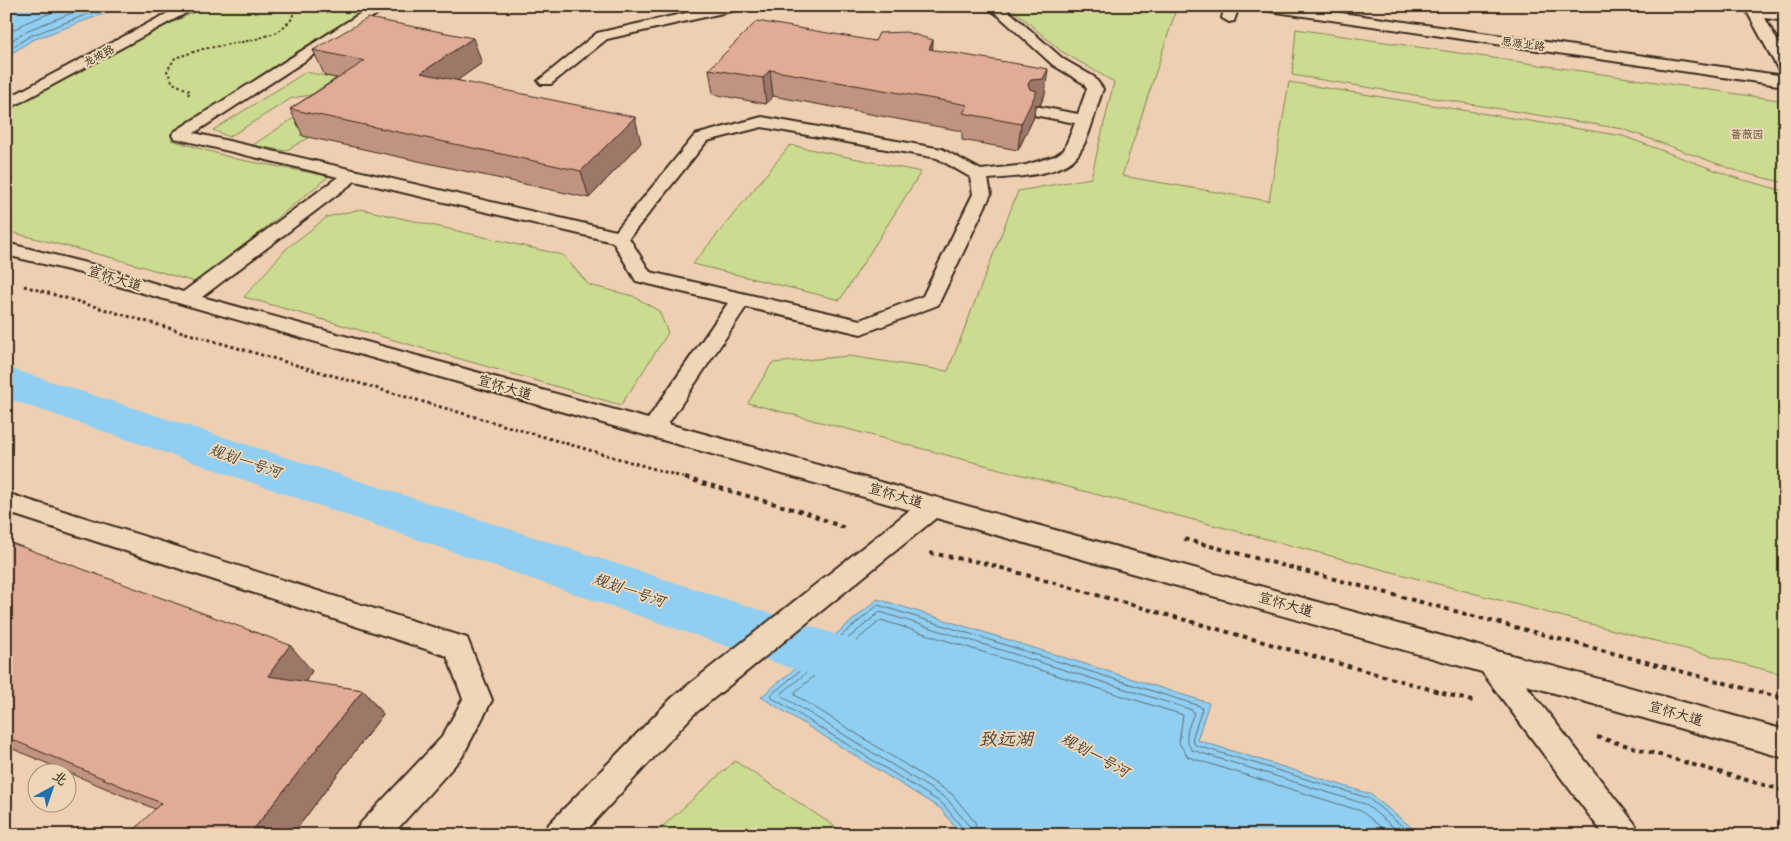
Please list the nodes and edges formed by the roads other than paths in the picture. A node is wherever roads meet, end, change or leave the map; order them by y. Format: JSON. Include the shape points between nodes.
{"nodes":[{"id":1,"x":192,"y":6,"type":"edge"},
{"id":2,"x":382,"y":6,"type":"edge"},
{"id":3,"x":736,"y":6,"type":"edge"},
{"id":4,"x":992,"y":6,"type":"edge"},
{"id":5,"x":1262,"y":6,"type":"edge"},
{"id":6,"x":1753,"y":10,"type":"edge"},
{"id":7,"x":1785,"y":17,"type":"edge"},
{"id":8,"x":1785,"y":69,"type":"edge"},
{"id":9,"x":546,"y":81,"type":"dead end"},
{"id":10,"x":1785,"y":81,"type":"edge"},
{"id":11,"x":6,"y":105,"type":"edge"},
{"id":12,"x":1035,"y":111,"type":"edge"},
{"id":13,"x":1083,"y":120,"type":"junction"},
{"id":14,"x":352,"y":175,"type":"junction"},
{"id":15,"x":978,"y":175,"type":"junction"},
{"id":16,"x":620,"y":238,"type":"junction"},
{"id":17,"x":6,"y":249,"type":"edge"},
{"id":18,"x":186,"y":298,"type":"junction"},
{"id":19,"x":740,"y":301,"type":"junction"},
{"id":20,"x":654,"y":428,"type":"junction"},
{"id":21,"x":6,"y":502,"type":"edge"},
{"id":22,"x":933,"y":506,"type":"junction"},
{"id":23,"x":1491,"y":662,"type":"junction"},
{"id":24,"x":1785,"y":744,"type":"edge"},
{"id":25,"x":371,"y":835,"type":"edge"},
{"id":26,"x":560,"y":835,"type":"edge"},
{"id":27,"x":1624,"y":835,"type":"edge"}],
"edges":[{"from":1,"to":11,"type":"lane","name":"龙坡路"},
{"from":2,"to":14,"type":"lane","via":[[180,135]]},
{"from":3,"to":9,"type":"lane","via":[[602,36]]},
{"from":4,"to":13,"type":"lane","via":[[1058,62],[1089,80],[1095,89]]},
{"from":5,"to":10,"type":"lane","name":"思源北路"},
{"from":6,"to":7,"type":"lane"},
{"from":6,"to":8,"type":"lane"},
{"from":12,"to":13,"type":"lane"},
{"from":13,"to":15,"type":"lane","via":[[1070,154],[1059,162]]},
{"from":14,"to":16,"type":"lane"},
{"from":14,"to":18,"type":"lane"},
{"from":15,"to":16,"type":"lane","via":[[942,154],[762,122],[701,138]]},
{"from":15,"to":19,"type":"lane","via":[[982,194],[931,300],[861,327]]},
{"from":16,"to":19,"type":"lane","via":[[643,277]]},
{"from":17,"to":18,"type":"lane","name":"宣怀大道"},
{"from":18,"to":20,"type":"lane","name":"宣怀大道"},
{"from":19,"to":20,"type":"lane"},
{"from":20,"to":22,"type":"lane","name":"宣怀大道"},
{"from":21,"to":25,"type":"lane","via":[[457,647],[478,700],[452,747]]},
{"from":22,"to":23,"type":"lane","name":"宣怀大道"},
{"from":22,"to":26,"type":"lane","via":[[683,706]]},
{"from":23,"to":24,"type":"lane","name":"宣怀大道"},
{"from":23,"to":27,"type":"lane"}]}
